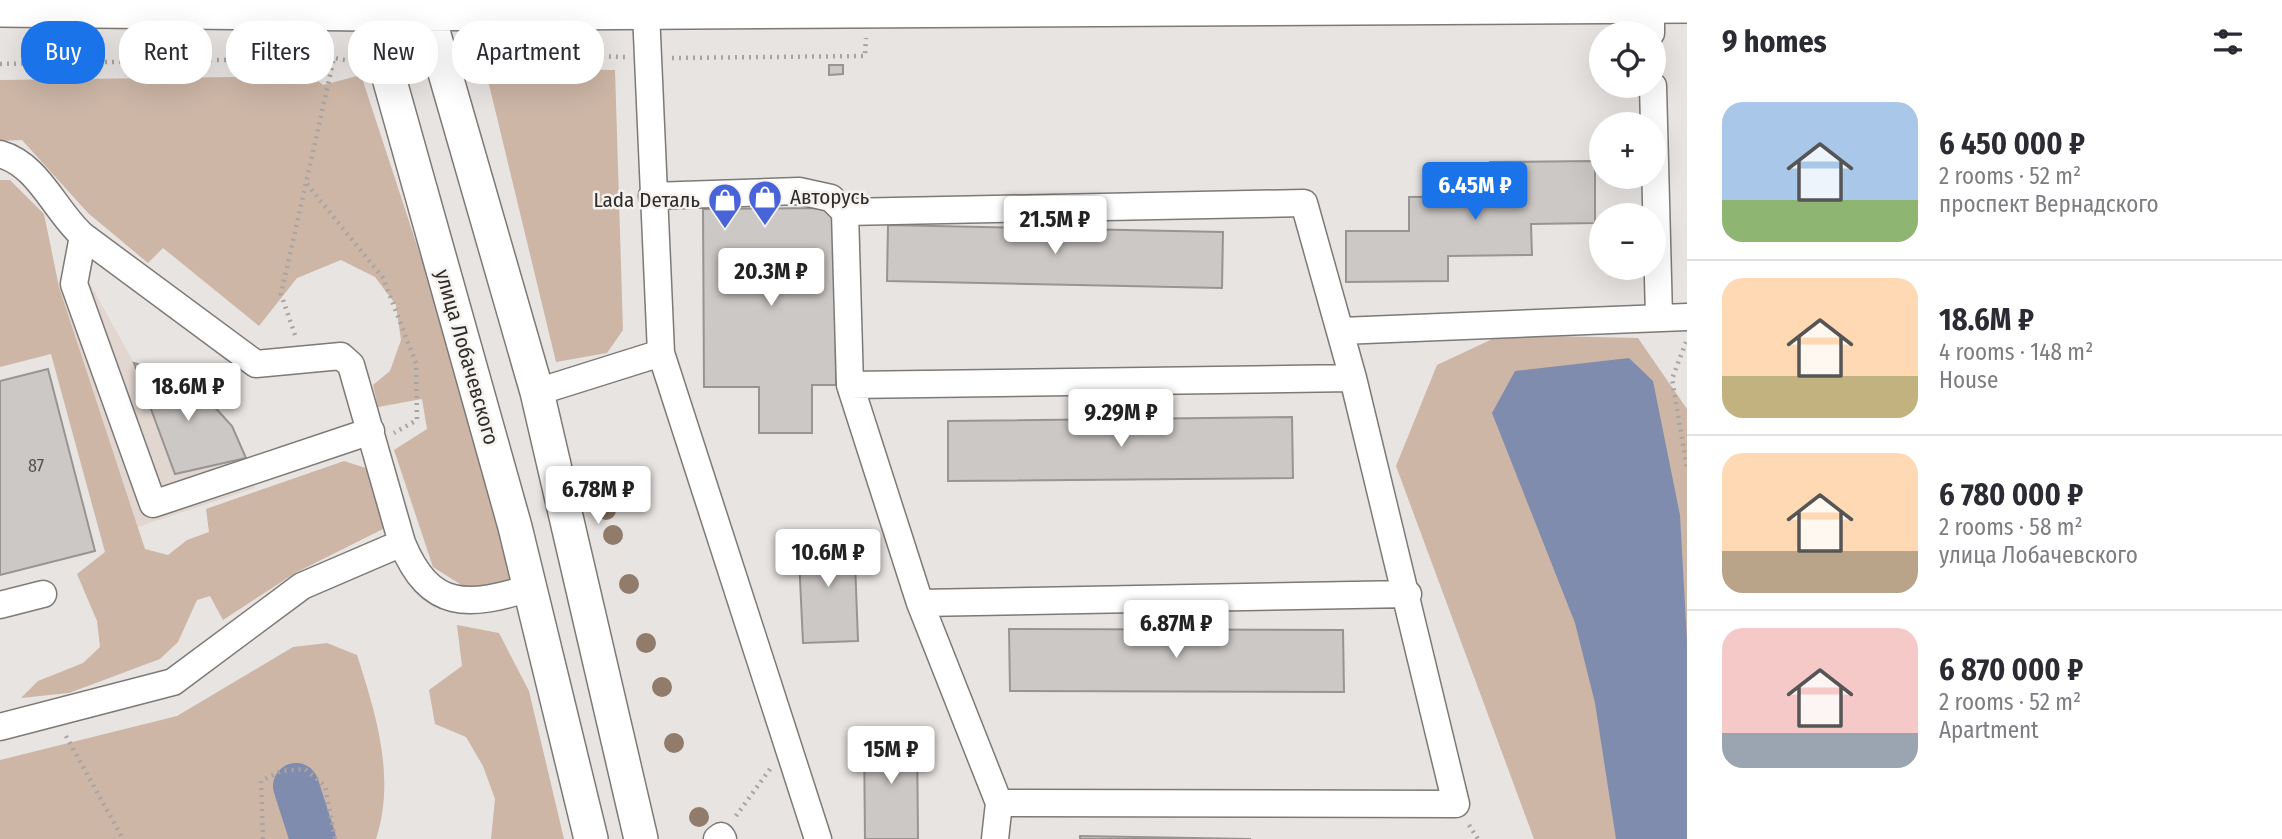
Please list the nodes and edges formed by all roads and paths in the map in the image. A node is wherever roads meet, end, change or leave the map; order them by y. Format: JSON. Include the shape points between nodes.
{"nodes":[{"id":1,"x":426,"y":6,"type":"edge"},
{"id":2,"x":1687,"y":6,"type":"edge"},
{"id":3,"x":365,"y":7,"type":"edge"},
{"id":4,"x":0,"y":10,"type":"edge"},
{"id":5,"x":646,"y":12,"type":"junction"},
{"id":6,"x":1651,"y":20,"type":"edge"},
{"id":7,"x":334,"y":58,"type":"edge"},
{"id":8,"x":226,"y":60,"type":"edge"},
{"id":9,"x":348,"y":60,"type":"edge"},
{"id":10,"x":0,"y":64,"type":"edge"},
{"id":11,"x":328,"y":84,"type":"edge"},
{"id":12,"x":1653,"y":98,"type":"edge"},
{"id":13,"x":0,"y":154,"type":"edge"},
{"id":14,"x":306,"y":183,"type":"junction"},
{"id":15,"x":652,"y":196,"type":"junction"},
{"id":16,"x":845,"y":212,"type":"junction"},
{"id":17,"x":83,"y":236,"type":"junction"},
{"id":18,"x":1659,"y":317,"type":"junction"},
{"id":19,"x":1687,"y":317,"type":"edge"},
{"id":20,"x":1341,"y":331,"type":"junction"},
{"id":21,"x":1687,"y":338,"type":"edge"},
{"id":22,"x":661,"y":353,"type":"junction"},
{"id":23,"x":303,"y":358,"type":"junction"},
{"id":24,"x":1353,"y":378,"type":"junction"},
{"id":25,"x":850,"y":384,"type":"junction"},
{"id":26,"x":537,"y":392,"type":"junction"},
{"id":27,"x":379,"y":434,"type":"junction"},
{"id":28,"x":1687,"y":468,"type":"edge"},
{"id":29,"x":402,"y":543,"type":"junction"},
{"id":30,"x":530,"y":588,"type":"junction"},
{"id":31,"x":43,"y":594,"type":"dead end"},
{"id":32,"x":1408,"y":594,"type":"junction"},
{"id":33,"x":920,"y":603,"type":"junction"},
{"id":34,"x":0,"y":605,"type":"edge"},
{"id":35,"x":53,"y":713,"type":"junction"},
{"id":36,"x":0,"y":727,"type":"edge"},
{"id":37,"x":787,"y":745,"type":"junction"},
{"id":38,"x":999,"y":803,"type":"junction"},
{"id":39,"x":720,"y":838,"type":"edge"},
{"id":40,"x":123,"y":839,"type":"edge"},
{"id":41,"x":263,"y":839,"type":"edge"},
{"id":42,"x":335,"y":839,"type":"edge"},
{"id":43,"x":591,"y":839,"type":"edge"},
{"id":44,"x":641,"y":839,"type":"edge"},
{"id":45,"x":818,"y":839,"type":"edge"},
{"id":46,"x":995,"y":839,"type":"edge"}],
"edges":[{"from":1,"to":3,"type":"main road"},
{"from":1,"to":5,"type":"main road"},
{"from":1,"to":26,"type":"main road"},
{"from":2,"to":6,"type":"main road"},
{"from":3,"to":4,"type":"main road"},
{"from":3,"to":30,"type":"main road","name":"улица Лобачевского","via":[[384,60]]},
{"from":5,"to":6,"type":"main road"},
{"from":5,"to":15,"type":"lane"},
{"from":7,"to":9,"type":"path"},
{"from":8,"to":10,"type":"path"},
{"from":11,"to":14,"type":"path"},
{"from":12,"to":18,"type":"lane"},
{"from":13,"to":17,"type":"lane","via":[[26,167],[64,219]]},
{"from":14,"to":23,"type":"path","via":[[281,294]]},
{"from":14,"to":27,"type":"path","via":[[383,278],[416,363],[417,420]]},
{"from":15,"to":16,"type":"lane","via":[[799,191],[831,198]]},
{"from":15,"to":22,"type":"lane"},
{"from":16,"to":20,"type":"lane","via":[[1304,203]]},
{"from":16,"to":25,"type":"lane"},
{"from":17,"to":23,"type":"lane","via":[[256,364]]},
{"from":17,"to":27,"type":"lane","via":[[74,284],[153,505]]},
{"from":18,"to":19,"type":"lane"},
{"from":18,"to":20,"type":"lane"},
{"from":20,"to":24,"type":"lane"},
{"from":21,"to":28,"type":"path","via":[[1672,379]]},
{"from":22,"to":26,"type":"lane"},
{"from":22,"to":37,"type":"lane"},
{"from":23,"to":27,"type":"lane","via":[[341,356],[351,365]]},
{"from":24,"to":25,"type":"lane"},
{"from":24,"to":32,"type":"lane"},
{"from":25,"to":33,"type":"lane"},
{"from":26,"to":44,"type":"main road"},
{"from":27,"to":29,"type":"lane"},
{"from":29,"to":30,"type":"lane","via":[[422,578],[446,598],[490,600]]},
{"from":29,"to":35,"type":"lane","via":[[302,586],[173,681]]},
{"from":30,"to":43,"type":"main road","name":"улица Лобачевского"},
{"from":31,"to":34,"type":"lane"},
{"from":32,"to":33,"type":"lane"},
{"from":32,"to":38,"type":"lane","via":[[1456,804]]},
{"from":33,"to":38,"type":"lane"},
{"from":35,"to":36,"type":"lane"},
{"from":35,"to":40,"type":"path"},
{"from":37,"to":39,"type":"path"},
{"from":37,"to":45,"type":"lane"},
{"from":38,"to":46,"type":"lane"},
{"from":41,"to":42,"type":"path","via":[[261,782],[281,771],[305,769],[324,786]]}]}
